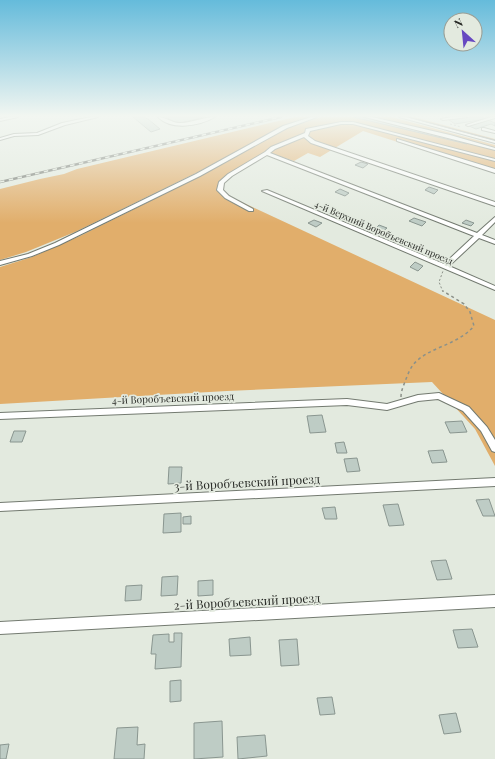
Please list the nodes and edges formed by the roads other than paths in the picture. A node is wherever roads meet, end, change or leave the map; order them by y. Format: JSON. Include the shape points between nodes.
{"nodes":[{"id":1,"x":240,"y":152,"type":"edge"},
{"id":2,"x":346,"y":152,"type":"edge"},
{"id":3,"x":436,"y":152,"type":"edge"},
{"id":4,"x":466,"y":152,"type":"edge"},
{"id":5,"x":267,"y":154,"type":"joint"},
{"id":6,"x":495,"y":160,"type":"edge"},
{"id":7,"x":495,"y":171,"type":"edge"},
{"id":8,"x":265,"y":191,"type":"dead end"},
{"id":9,"x":495,"y":204,"type":"edge"},
{"id":10,"x":251,"y":210,"type":"dead end"},
{"id":11,"x":495,"y":219,"type":"edge"},
{"id":12,"x":478,"y":235,"type":"junction"},
{"id":13,"x":495,"y":242,"type":"edge"},
{"id":14,"x":0,"y":264,"type":"edge"},
{"id":15,"x":445,"y":267,"type":"junction"},
{"id":16,"x":495,"y":288,"type":"edge"},
{"id":17,"x":0,"y":416,"type":"edge"},
{"id":18,"x":495,"y":448,"type":"edge"},
{"id":19,"x":495,"y":482,"type":"edge"},
{"id":20,"x":0,"y":507,"type":"edge"},
{"id":21,"x":495,"y":601,"type":"edge"},
{"id":22,"x":0,"y":628,"type":"edge"}],
"edges":[{"from":1,"to":14,"type":"street","via":[[77,235],[30,255]]},
{"from":2,"to":9,"type":"street"},
{"from":3,"to":7,"type":"street"},
{"from":4,"to":6,"type":"street"},
{"from":5,"to":10,"type":"street","via":[[222,182],[220,190],[227,197]]},
{"from":5,"to":12,"type":"street"},
{"from":8,"to":15,"type":"street","name":"4-й Верхний Воробъевский проезд"},
{"from":11,"to":12,"type":"street"},
{"from":12,"to":13,"type":"street"},
{"from":12,"to":15,"type":"street"},
{"from":15,"to":16,"type":"street","name":"4-й Верхний Воробъевский проезд"},
{"from":17,"to":18,"type":"street","name":"4-й Воробъевский проезд","via":[[347,402],[387,407],[418,398],[439,396],[466,409],[484,429]]},
{"from":19,"to":20,"type":"street","name":"3-й Воробъевский проезд"},
{"from":21,"to":22,"type":"street","name":"2-й Воробъевский проезд"}]}
